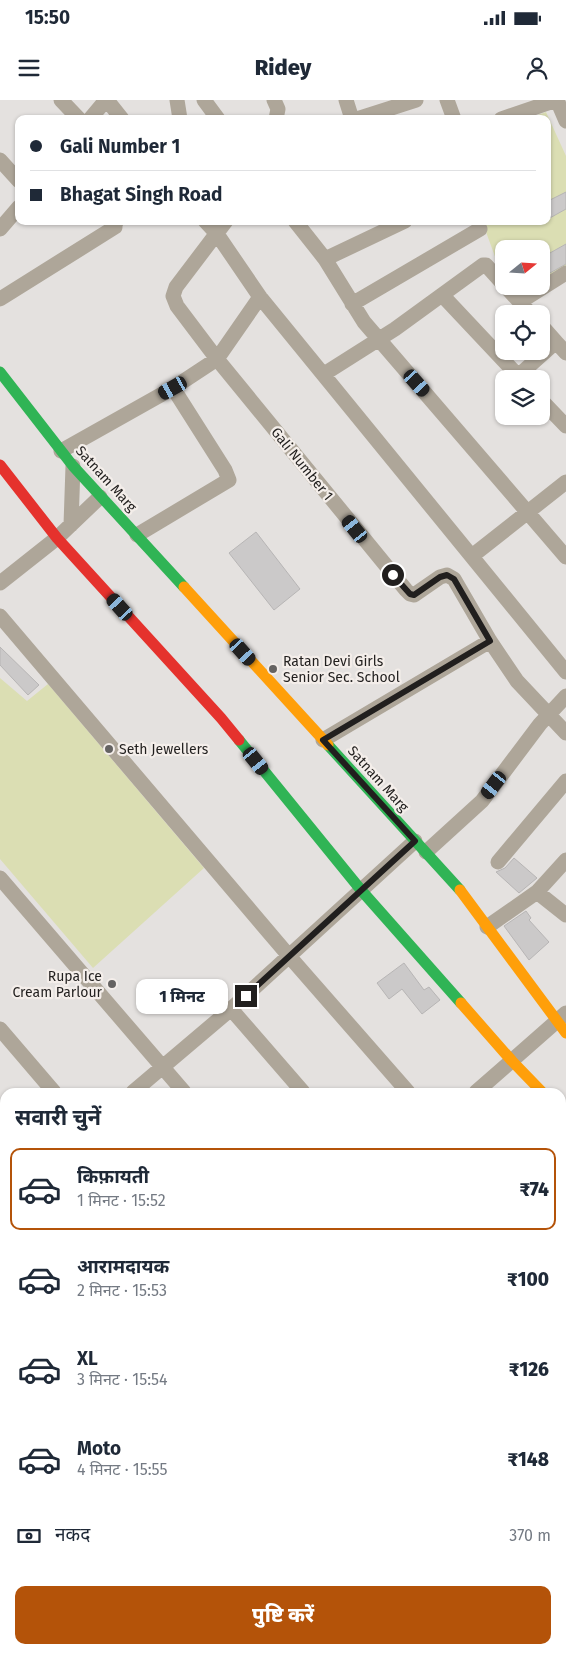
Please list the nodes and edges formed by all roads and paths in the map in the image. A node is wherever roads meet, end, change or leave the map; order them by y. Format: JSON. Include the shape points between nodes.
{"nodes":[{"id":1,"x":61,"y":100,"type":"edge"},
{"id":2,"x":106,"y":100,"type":"edge"},
{"id":3,"x":177,"y":100,"type":"edge"},
{"id":4,"x":204,"y":100,"type":"edge"},
{"id":5,"x":291,"y":100,"type":"edge"},
{"id":6,"x":346,"y":100,"type":"edge"},
{"id":7,"x":416,"y":100,"type":"edge"},
{"id":8,"x":447,"y":100,"type":"edge"},
{"id":9,"x":557,"y":100,"type":"edge"},
{"id":10,"x":276,"y":109,"type":"edge"},
{"id":11,"x":75,"y":115,"type":"edge"},
{"id":12,"x":93,"y":115,"type":"edge"},
{"id":13,"x":119,"y":115,"type":"edge"},
{"id":14,"x":179,"y":115,"type":"edge"},
{"id":15,"x":215,"y":115,"type":"edge"},
{"id":16,"x":351,"y":115,"type":"edge"},
{"id":17,"x":369,"y":115,"type":"edge"},
{"id":18,"x":453,"y":115,"type":"edge"},
{"id":19,"x":513,"y":115,"type":"edge"},
{"id":20,"x":566,"y":121,"type":"edge"},
{"id":21,"x":0,"y":160,"type":"edge"},
{"id":22,"x":15,"y":177,"type":"edge"},
{"id":23,"x":15,"y":211,"type":"edge"},
{"id":24,"x":115,"y":225,"type":"edge"},
{"id":25,"x":209,"y":225,"type":"edge"},
{"id":26,"x":223,"y":225,"type":"edge"},
{"id":27,"x":298,"y":225,"type":"edge"},
{"id":28,"x":388,"y":225,"type":"edge"},
{"id":29,"x":0,"y":229,"type":"edge"},
{"id":30,"x":480,"y":229,"type":"dead end"},
{"id":31,"x":217,"y":234,"type":"junction"},
{"id":32,"x":325,"y":259,"type":"junction"},
{"id":33,"x":495,"y":274,"type":"edge"},
{"id":34,"x":564,"y":278,"type":"edge"},
{"id":35,"x":514,"y":295,"type":"edge"},
{"id":36,"x":443,"y":296,"type":"junction"},
{"id":37,"x":260,"y":297,"type":"junction"},
{"id":38,"x":0,"y":299,"type":"edge"},
{"id":39,"x":520,"y":302,"type":"junction"},
{"id":40,"x":352,"y":304,"type":"junction"},
{"id":41,"x":523,"y":305,"type":"edge"},
{"id":42,"x":550,"y":335,"type":"edge"},
{"id":43,"x":379,"y":340,"type":"junction"},
{"id":44,"x":561,"y":348,"type":"edge"},
{"id":45,"x":217,"y":359,"type":"junction"},
{"id":46,"x":512,"y":370,"type":"edge"},
{"id":47,"x":529,"y":370,"type":"edge"},
{"id":48,"x":0,"y":372,"type":"edge"},
{"id":49,"x":324,"y":374,"type":"junction"},
{"id":50,"x":173,"y":388,"type":"junction"},
{"id":51,"x":550,"y":409,"type":"edge"},
{"id":52,"x":565,"y":423,"type":"edge"},
{"id":53,"x":61,"y":452,"type":"junction"},
{"id":54,"x":0,"y":465,"type":"edge"},
{"id":55,"x":73,"y":466,"type":"junction"},
{"id":56,"x":566,"y":482,"type":"edge"},
{"id":57,"x":100,"y":497,"type":"junction"},
{"id":58,"x":526,"y":512,"type":"junction"},
{"id":59,"x":71,"y":525,"type":"junction"},
{"id":60,"x":137,"y":535,"type":"junction"},
{"id":61,"x":57,"y":538,"type":"junction"},
{"id":62,"x":472,"y":556,"type":"junction"},
{"id":63,"x":566,"y":556,"type":"edge"},
{"id":64,"x":0,"y":583,"type":"edge"},
{"id":65,"x":0,"y":616,"type":"edge"},
{"id":66,"x":490,"y":641,"type":"junction"},
{"id":67,"x":566,"y":672,"type":"edge"},
{"id":68,"x":566,"y":696,"type":"edge"},
{"id":69,"x":548,"y":715,"type":"junction"},
{"id":70,"x":566,"y":733,"type":"edge"},
{"id":71,"x":323,"y":740,"type":"junction"},
{"id":72,"x":566,"y":781,"type":"edge"},
{"id":73,"x":415,"y":841,"type":"junction"},
{"id":74,"x":426,"y":852,"type":"junction"},
{"id":75,"x":566,"y":860,"type":"edge"},
{"id":76,"x":498,"y":862,"type":"dead end"},
{"id":77,"x":0,"y":878,"type":"edge"},
{"id":78,"x":361,"y":890,"type":"junction"},
{"id":79,"x":536,"y":892,"type":"junction"},
{"id":80,"x":566,"y":915,"type":"edge"},
{"id":81,"x":487,"y":927,"type":"junction"},
{"id":82,"x":288,"y":956,"type":"junction"},
{"id":83,"x":231,"y":1008,"type":"junction"},
{"id":84,"x":563,"y":1022,"type":"edge"},
{"id":85,"x":0,"y":1029,"type":"edge"},
{"id":86,"x":512,"y":1061,"type":"junction"},
{"id":87,"x":162,"y":1068,"type":"junction"},
{"id":88,"x":51,"y":1088,"type":"edge"},
{"id":89,"x":138,"y":1088,"type":"edge"},
{"id":90,"x":180,"y":1088,"type":"edge"},
{"id":91,"x":300,"y":1088,"type":"edge"},
{"id":92,"x":404,"y":1088,"type":"edge"},
{"id":93,"x":481,"y":1088,"type":"edge"},
{"id":94,"x":538,"y":1088,"type":"edge"}],
"edges":[{"from":1,"to":11,"type":"street"},
{"from":2,"to":12,"type":"street"},
{"from":2,"to":13,"type":"street"},
{"from":3,"to":14,"type":"street"},
{"from":4,"to":15,"type":"street"},
{"from":5,"to":10,"type":"street"},
{"from":6,"to":16,"type":"street"},
{"from":7,"to":17,"type":"street"},
{"from":8,"to":18,"type":"street"},
{"from":9,"to":19,"type":"street"},
{"from":9,"to":20,"type":"street"},
{"from":21,"to":22,"type":"street"},
{"from":23,"to":29,"type":"street"},
{"from":24,"to":38,"type":"street"},
{"from":25,"to":31,"type":"street"},
{"from":26,"to":31,"type":"street"},
{"from":27,"to":32,"type":"street"},
{"from":28,"to":32,"type":"street"},
{"from":30,"to":40,"type":"street"},
{"from":31,"to":37,"type":"street"},
{"from":31,"to":45,"type":"street","name":"Gali Number 1","via":[[176,287],[173,296]]},
{"from":32,"to":40,"type":"street"},
{"from":33,"to":36,"type":"street","via":[[483,265]]},
{"from":34,"to":39,"type":"street"},
{"from":35,"to":39,"type":"street"},
{"from":36,"to":43,"type":"street"},
{"from":36,"to":46,"type":"street"},
{"from":37,"to":45,"type":"street"},
{"from":37,"to":49,"type":"street"},
{"from":39,"to":41,"type":"street"},
{"from":40,"to":43,"type":"street"},
{"from":42,"to":44,"type":"street"},
{"from":43,"to":49,"type":"street"},
{"from":43,"to":58,"type":"street"},
{"from":44,"to":47,"type":"street"},
{"from":45,"to":50,"type":"street"},
{"from":45,"to":66,"type":"street","name":"Gali Number 1","via":[[410,594],[419,593],[440,577],[447,575],[454,579]]},
{"from":48,"to":53,"type":"street","name":"Satnam Marg"},
{"from":49,"to":62,"type":"street"},
{"from":50,"to":53,"type":"street"},
{"from":50,"to":60,"type":"street","via":[[229,480]]},
{"from":51,"to":52,"type":"street"},
{"from":53,"to":55,"type":"street","name":"Satnam Marg"},
{"from":54,"to":61,"type":"street"},
{"from":55,"to":57,"type":"street","name":"Satnam Marg"},
{"from":55,"to":59,"type":"street"},
{"from":56,"to":58,"type":"street"},
{"from":57,"to":59,"type":"street"},
{"from":57,"to":60,"type":"street","name":"Satnam Marg"},
{"from":58,"to":62,"type":"street"},
{"from":58,"to":63,"type":"street"},
{"from":59,"to":61,"type":"street"},
{"from":60,"to":71,"type":"street","name":"Satnam Marg"},
{"from":61,"to":64,"type":"street"},
{"from":61,"to":78,"type":"street","via":[[221,718]]},
{"from":62,"to":67,"type":"street"},
{"from":65,"to":82,"type":"street"},
{"from":66,"to":69,"type":"street","via":[[517,681]]},
{"from":66,"to":71,"type":"street"},
{"from":68,"to":69,"type":"street"},
{"from":69,"to":70,"type":"street"},
{"from":69,"to":74,"type":"street","via":[[482,801]]},
{"from":71,"to":73,"type":"street","name":"Satnam Marg"},
{"from":72,"to":76,"type":"street"},
{"from":73,"to":74,"type":"street","name":"Satnam Marg"},
{"from":73,"to":78,"type":"street"},
{"from":74,"to":81,"type":"street","name":"Satnam Marg","via":[[456,884]]},
{"from":75,"to":79,"type":"street"},
{"from":77,"to":87,"type":"street"},
{"from":78,"to":82,"type":"street"},
{"from":78,"to":86,"type":"street"},
{"from":79,"to":80,"type":"street"},
{"from":79,"to":81,"type":"street"},
{"from":81,"to":84,"type":"street","name":"Satnam Marg"},
{"from":82,"to":83,"type":"street"},
{"from":82,"to":92,"type":"street"},
{"from":83,"to":87,"type":"street"},
{"from":83,"to":91,"type":"street"},
{"from":84,"to":86,"type":"street"},
{"from":85,"to":88,"type":"street"},
{"from":86,"to":93,"type":"street"},
{"from":86,"to":94,"type":"street"},
{"from":87,"to":89,"type":"street"},
{"from":87,"to":90,"type":"street"}]}
